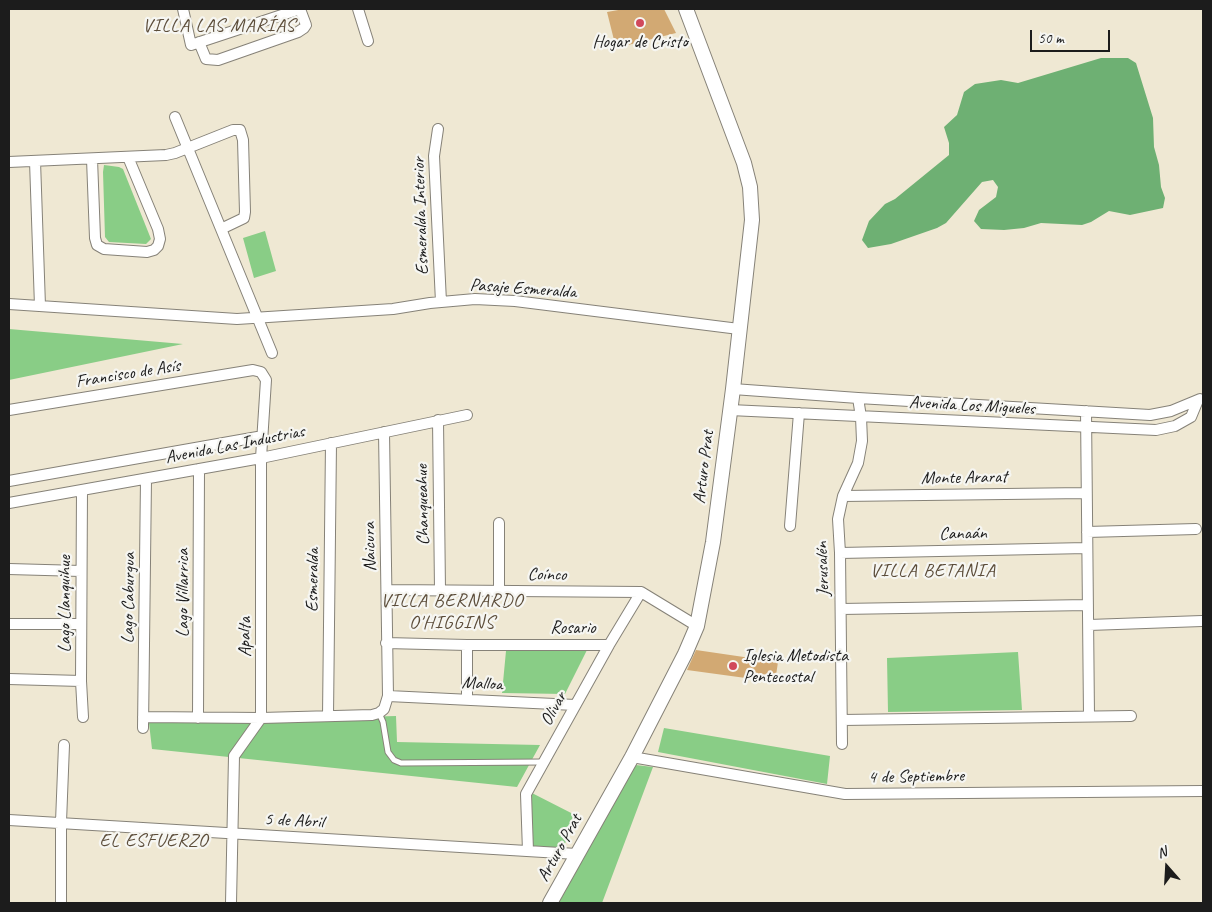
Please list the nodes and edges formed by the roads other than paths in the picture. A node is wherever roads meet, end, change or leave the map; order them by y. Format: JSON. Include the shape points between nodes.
{"nodes":[{"id":1,"x":183,"y":9,"type":"edge"},
{"id":2,"x":300,"y":9,"type":"edge"},
{"id":3,"x":358,"y":9,"type":"edge"},
{"id":4,"x":686,"y":9,"type":"edge"},
{"id":5,"x":368,"y":41,"type":"dead end"},
{"id":6,"x":195,"y":44,"type":"junction"},
{"id":7,"x":175,"y":117,"type":"dead end"},
{"id":8,"x":438,"y":129,"type":"dead end"},
{"id":9,"x":188,"y":148,"type":"junction"},
{"id":10,"x":128,"y":157,"type":"junction"},
{"id":11,"x":92,"y":159,"type":"junction"},
{"id":12,"x":35,"y":161,"type":"junction"},
{"id":13,"x":9,"y":162,"type":"edge"},
{"id":14,"x":221,"y":229,"type":"junction"},
{"id":15,"x":441,"y":302,"type":"junction"},
{"id":16,"x":9,"y":304,"type":"edge"},
{"id":17,"x":40,"y":306,"type":"junction"},
{"id":18,"x":258,"y":318,"type":"junction"},
{"id":19,"x":740,"y":329,"type":"junction"},
{"id":20,"x":272,"y":353,"type":"dead end"},
{"id":21,"x":253,"y":370,"type":"joint"},
{"id":22,"x":733,"y":389,"type":"junction"},
{"id":23,"x":858,"y":398,"type":"junction"},
{"id":24,"x":1200,"y":399,"type":"edge"},
{"id":25,"x":9,"y":410,"type":"edge"},
{"id":26,"x":730,"y":410,"type":"junction"},
{"id":27,"x":1086,"y":411,"type":"junction"},
{"id":28,"x":798,"y":413,"type":"junction"},
{"id":29,"x":467,"y":414,"type":"dead end"},
{"id":30,"x":861,"y":417,"type":"junction"},
{"id":31,"x":438,"y":420,"type":"junction"},
{"id":32,"x":1086,"y":428,"type":"junction"},
{"id":33,"x":384,"y":432,"type":"junction"},
{"id":34,"x":262,"y":436,"type":"junction"},
{"id":35,"x":331,"y":444,"type":"junction"},
{"id":36,"x":261,"y":458,"type":"junction"},
{"id":37,"x":199,"y":469,"type":"junction"},
{"id":38,"x":146,"y":479,"type":"junction"},
{"id":39,"x":9,"y":481,"type":"edge"},
{"id":40,"x":82,"y":490,"type":"junction"},
{"id":41,"x":1086,"y":493,"type":"junction"},
{"id":42,"x":843,"y":496,"type":"junction"},
{"id":43,"x":9,"y":503,"type":"edge"},
{"id":44,"x":499,"y":523,"type":"dead end"},
{"id":45,"x":790,"y":526,"type":"dead end"},
{"id":46,"x":1196,"y":529,"type":"dead end"},
{"id":47,"x":1087,"y":532,"type":"junction"},
{"id":48,"x":1087,"y":548,"type":"junction"},
{"id":49,"x":840,"y":553,"type":"junction"},
{"id":50,"x":9,"y":569,"type":"edge"},
{"id":51,"x":81,"y":571,"type":"junction"},
{"id":52,"x":387,"y":590,"type":"junction"},
{"id":53,"x":440,"y":590,"type":"junction"},
{"id":54,"x":499,"y":591,"type":"junction"},
{"id":55,"x":641,"y":592,"type":"junction"},
{"id":56,"x":1088,"y":605,"type":"junction"},
{"id":57,"x":841,"y":609,"type":"junction"},
{"id":58,"x":1202,"y":621,"type":"dead end"},
{"id":59,"x":9,"y":624,"type":"edge"},
{"id":60,"x":81,"y":624,"type":"junction"},
{"id":61,"x":1089,"y":625,"type":"junction"},
{"id":62,"x":697,"y":626,"type":"junction"},
{"id":63,"x":386,"y":643,"type":"junction"},
{"id":64,"x":467,"y":645,"type":"junction"},
{"id":65,"x":609,"y":645,"type":"junction"},
{"id":66,"x":9,"y":679,"type":"edge"},
{"id":67,"x":81,"y":681,"type":"junction"},
{"id":68,"x":388,"y":696,"type":"junction"},
{"id":69,"x":467,"y":700,"type":"junction"},
{"id":70,"x":575,"y":705,"type":"junction"},
{"id":71,"x":376,"y":714,"type":"junction"},
{"id":72,"x":328,"y":716,"type":"junction"},
{"id":73,"x":1089,"y":716,"type":"junction"},
{"id":74,"x":1131,"y":716,"type":"dead end"},
{"id":75,"x":83,"y":717,"type":"dead end"},
{"id":76,"x":198,"y":718,"type":"junction"},
{"id":77,"x":260,"y":718,"type":"junction"},
{"id":78,"x":842,"y":720,"type":"junction"},
{"id":79,"x":842,"y":744,"type":"dead end"},
{"id":80,"x":64,"y":745,"type":"dead end"},
{"id":81,"x":632,"y":757,"type":"junction"},
{"id":82,"x":543,"y":762,"type":"junction"},
{"id":83,"x":1203,"y":791,"type":"edge"},
{"id":84,"x":9,"y":820,"type":"edge"},
{"id":85,"x":61,"y":822,"type":"junction"},
{"id":86,"x":233,"y":834,"type":"junction"},
{"id":87,"x":528,"y":851,"type":"junction"},
{"id":88,"x":577,"y":854,"type":"junction"},
{"id":89,"x":61,"y":903,"type":"edge"},
{"id":90,"x":231,"y":903,"type":"edge"},
{"id":91,"x":550,"y":903,"type":"edge"}],
"edges":[{"from":1,"to":6,"type":"street"},
{"from":2,"to":6,"type":"street"},
{"from":2,"to":6,"type":"street","via":[[306,25],[298,32],[218,60],[206,59]]},
{"from":3,"to":5,"type":"street"},
{"from":4,"to":19,"type":"main road","name":"Arturo Prat","via":[[750,186],[752,220]]},
{"from":7,"to":9,"type":"street"},
{"from":8,"to":15,"type":"street","name":"Esmeralda Interior","via":[[434,156]]},
{"from":9,"to":10,"type":"street","via":[[166,155]]},
{"from":9,"to":14,"type":"street"},
{"from":9,"to":14,"type":"street","via":[[240,130],[243,140],[244,218]]},
{"from":10,"to":11,"type":"street"},
{"from":10,"to":11,"type":"street","via":[[160,239],[154,250],[147,252],[104,249],[97,245]]},
{"from":11,"to":12,"type":"street"},
{"from":12,"to":13,"type":"street"},
{"from":12,"to":17,"type":"street"},
{"from":14,"to":18,"type":"street"},
{"from":15,"to":18,"type":"street","name":"Pasaje Esmeralda","via":[[393,309]]},
{"from":15,"to":19,"type":"street","name":"Pasaje Esmeralda","via":[[475,299],[515,301]]},
{"from":16,"to":17,"type":"street","name":"Pasaje Esmeralda"},
{"from":17,"to":18,"type":"street","name":"Pasaje Esmeralda","via":[[237,320]]},
{"from":18,"to":20,"type":"street"},
{"from":19,"to":22,"type":"main road","name":"Arturo Prat"},
{"from":21,"to":25,"type":"street","name":"Francisco de Asís"},
{"from":21,"to":34,"type":"street","name":"Apalta","via":[[261,372],[266,380]]},
{"from":22,"to":23,"type":"street","name":"Avenida Los Migueles"},
{"from":22,"to":26,"type":"main road","name":"Arturo Prat"},
{"from":23,"to":27,"type":"street","name":"Avenida Los Migueles"},
{"from":23,"to":30,"type":"street","name":"Jerusalén"},
{"from":24,"to":27,"type":"street","name":"Avenida Los Migueles","via":[[1159,414]]},
{"from":24,"to":32,"type":"street","name":"Avenida Los Migueles","via":[[1192,417],[1165,429]]},
{"from":26,"to":28,"type":"street","name":"Avenida Los Migueles"},
{"from":26,"to":62,"type":"main road","name":"Arturo Prat","via":[[713,542]]},
{"from":27,"to":32,"type":"street"},
{"from":28,"to":30,"type":"street","name":"Avenida Los Migueles"},
{"from":28,"to":45,"type":"street"},
{"from":29,"to":31,"type":"street","name":"Avenida Las Industrias"},
{"from":30,"to":32,"type":"street","name":"Avenida Los Migueles"},
{"from":30,"to":42,"type":"street","name":"Jerusalén","via":[[862,441],[858,463]]},
{"from":31,"to":33,"type":"street","name":"Avenida Las Industrias"},
{"from":31,"to":53,"type":"street","name":"Chanqueahue"},
{"from":32,"to":41,"type":"street"},
{"from":33,"to":35,"type":"street","name":"Avenida Las Industrias"},
{"from":33,"to":52,"type":"street","name":"Naicura"},
{"from":34,"to":36,"type":"street","name":"Apalta"},
{"from":34,"to":39,"type":"street","name":"Avenida Las Industrias"},
{"from":35,"to":36,"type":"street","name":"Avenida Las Industrias"},
{"from":35,"to":72,"type":"street","name":"Esmeralda"},
{"from":36,"to":37,"type":"street","name":"Avenida Las Industrias"},
{"from":36,"to":77,"type":"street","name":"Apalta"},
{"from":37,"to":38,"type":"street","name":"Avenida Las Industrias"},
{"from":37,"to":76,"type":"street","name":"Lago Villarrica"},
{"from":38,"to":40,"type":"street","name":"Avenida Las Industrias"},
{"from":38,"to":76,"type":"street","name":"Lago Caburgua","via":[[143,723]]},
{"from":40,"to":43,"type":"street","name":"Avenida Las Industrias"},
{"from":40,"to":51,"type":"street","name":"Lago Llanquihue"},
{"from":41,"to":42,"type":"street","name":"Monte Ararat"},
{"from":41,"to":47,"type":"street"},
{"from":42,"to":49,"type":"street","name":"Jerusalén","via":[[838,519]]},
{"from":44,"to":54,"type":"street"},
{"from":46,"to":47,"type":"street"},
{"from":47,"to":48,"type":"street"},
{"from":48,"to":49,"type":"street","name":"Canaán"},
{"from":48,"to":56,"type":"street"},
{"from":49,"to":57,"type":"street","name":"Jerusalén"},
{"from":50,"to":51,"type":"street"},
{"from":51,"to":60,"type":"street","name":"Lago Llanquihue"},
{"from":52,"to":53,"type":"street","name":"Coínco"},
{"from":52,"to":63,"type":"street","name":"Naicura"},
{"from":53,"to":54,"type":"street","name":"Coínco"},
{"from":54,"to":55,"type":"street","name":"Coínco"},
{"from":55,"to":62,"type":"street"},
{"from":55,"to":65,"type":"street","name":"Olivar"},
{"from":56,"to":57,"type":"street"},
{"from":56,"to":61,"type":"street"},
{"from":57,"to":78,"type":"street","name":"Jerusalén"},
{"from":58,"to":61,"type":"street"},
{"from":59,"to":60,"type":"street"},
{"from":60,"to":67,"type":"street","name":"Lago Llanquihue"},
{"from":61,"to":73,"type":"street"},
{"from":62,"to":81,"type":"main road","name":"Arturo Prat"},
{"from":63,"to":64,"type":"street","name":"Rosario"},
{"from":63,"to":68,"type":"street","name":"Naicura"},
{"from":64,"to":65,"type":"street","name":"Rosario"},
{"from":64,"to":69,"type":"street"},
{"from":65,"to":70,"type":"street","name":"Olivar"},
{"from":66,"to":67,"type":"street"},
{"from":67,"to":75,"type":"street","name":"Lago Llanquihue"},
{"from":68,"to":69,"type":"street","name":"Malloa"},
{"from":68,"to":71,"type":"street","via":[[384,709]]},
{"from":69,"to":70,"type":"street","name":"Malloa"},
{"from":70,"to":82,"type":"street","name":"Olivar"},
{"from":71,"to":72,"type":"street"},
{"from":71,"to":82,"type":"lane","via":[[384,722],[388,752],[401,764]]},
{"from":72,"to":77,"type":"street"},
{"from":73,"to":74,"type":"street"},
{"from":73,"to":78,"type":"street"},
{"from":76,"to":77,"type":"street","name":"Lago Caburgua"},
{"from":77,"to":86,"type":"street","via":[[234,756]]},
{"from":78,"to":79,"type":"street","name":"Jerusalén"},
{"from":80,"to":85,"type":"street"},
{"from":81,"to":83,"type":"street","name":"4 de Septiembre","via":[[845,794]]},
{"from":81,"to":88,"type":"main road","name":"Arturo Prat"},
{"from":82,"to":87,"type":"street","name":"Olivar","via":[[526,794]]},
{"from":84,"to":85,"type":"street","name":"5 de Abril"},
{"from":85,"to":86,"type":"street","name":"5 de Abril"},
{"from":85,"to":89,"type":"street"},
{"from":86,"to":87,"type":"street","name":"5 de Abril"},
{"from":86,"to":90,"type":"street"},
{"from":87,"to":88,"type":"street","name":"5 de Abril"},
{"from":88,"to":91,"type":"main road","name":"Arturo Prat"}]}
